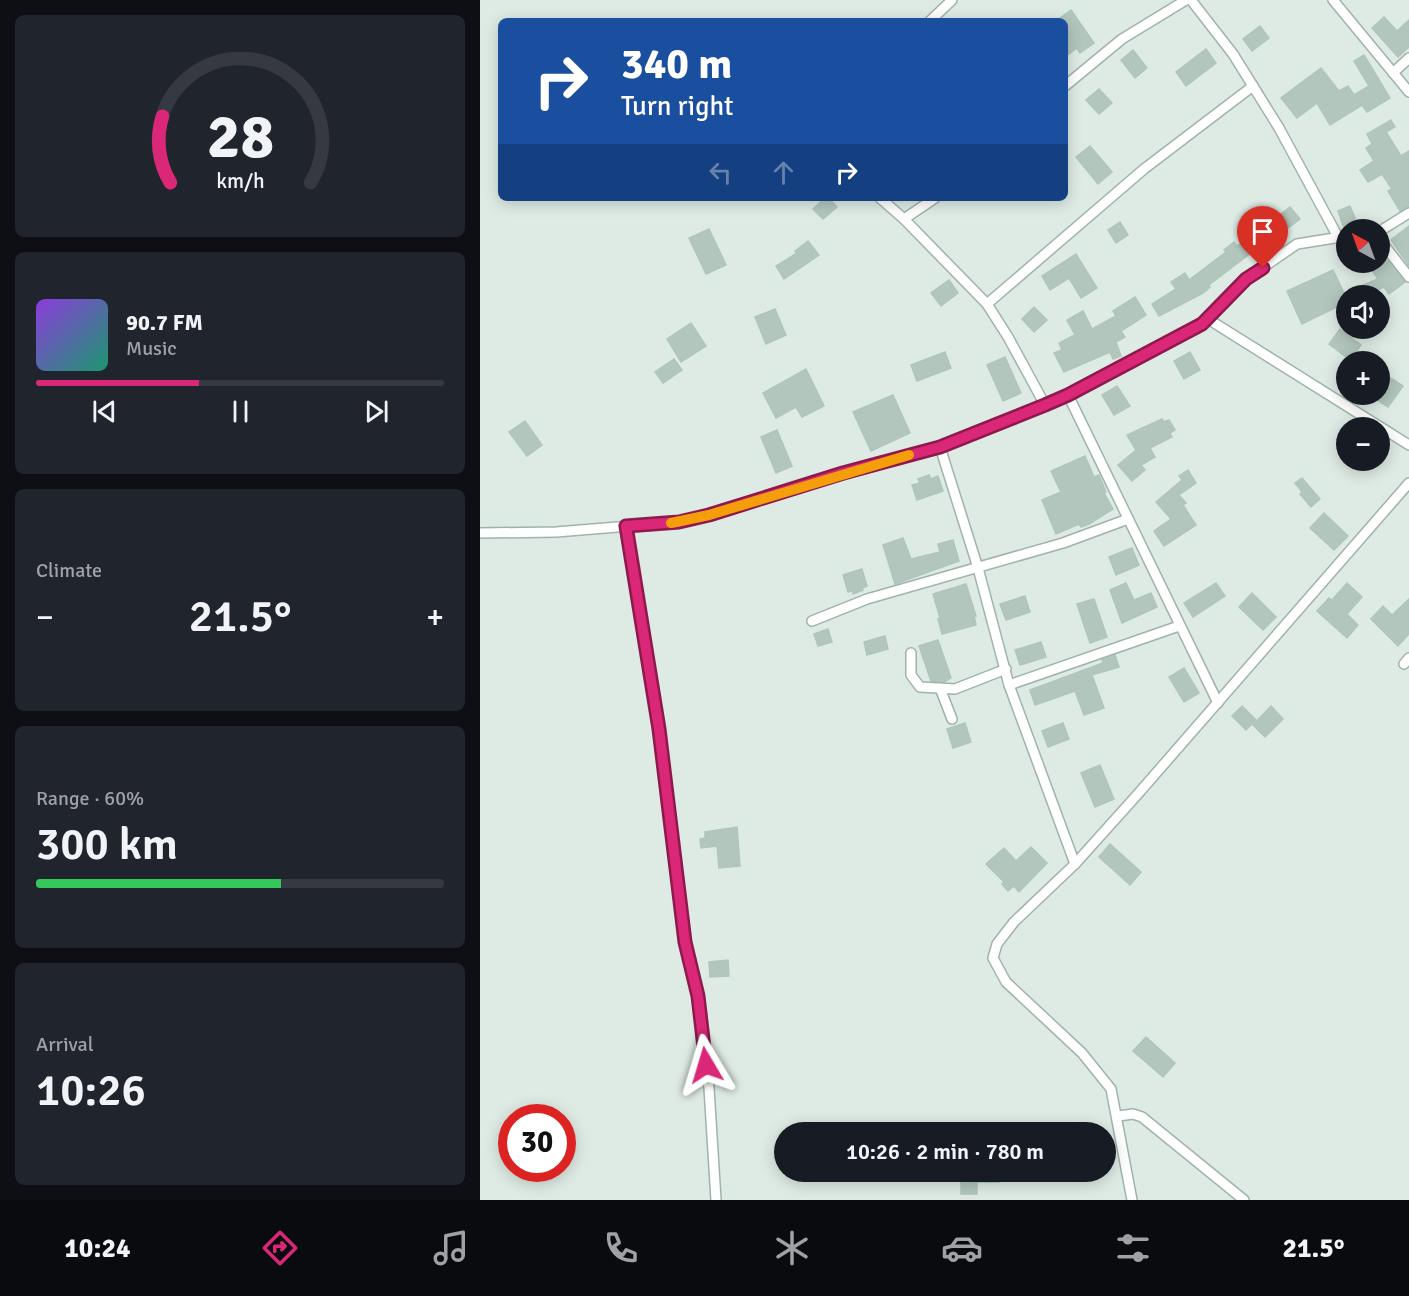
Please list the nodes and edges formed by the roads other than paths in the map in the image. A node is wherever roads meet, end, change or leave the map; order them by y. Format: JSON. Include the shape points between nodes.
{"nodes":[{"id":1,"x":952,"y":0,"type":"edge"},
{"id":2,"x":1186,"y":0,"type":"edge"},
{"id":3,"x":1191,"y":0,"type":"edge"},
{"id":4,"x":1333,"y":0,"type":"edge"},
{"id":5,"x":933,"y":18,"type":"edge"},
{"id":6,"x":1409,"y":58,"type":"edge"},
{"id":7,"x":1393,"y":73,"type":"junction"},
{"id":8,"x":1068,"y":84,"type":"edge"},
{"id":9,"x":1253,"y":86,"type":"junction"},
{"id":10,"x":1409,"y":92,"type":"edge"},
{"id":11,"x":883,"y":201,"type":"edge"},
{"id":12,"x":930,"y":201,"type":"edge"},
{"id":13,"x":1409,"y":213,"type":"edge"},
{"id":14,"x":904,"y":219,"type":"junction"},
{"id":15,"x":1390,"y":225,"type":"edge"},
{"id":16,"x":1336,"y":226,"type":"edge"},
{"id":17,"x":1336,"y":237,"type":"edge"},
{"id":18,"x":1390,"y":253,"type":"edge"},
{"id":19,"x":1409,"y":277,"type":"edge"},
{"id":20,"x":987,"y":304,"type":"junction"},
{"id":21,"x":1209,"y":319,"type":"junction"},
{"id":22,"x":1068,"y":395,"type":"junction"},
{"id":23,"x":1045,"y":405,"type":"junction"},
{"id":24,"x":1409,"y":446,"type":"edge"},
{"id":25,"x":940,"y":447,"type":"junction"},
{"id":26,"x":1409,"y":483,"type":"edge"},
{"id":27,"x":1128,"y":519,"type":"junction"},
{"id":28,"x":626,"y":526,"type":"junction"},
{"id":29,"x":480,"y":533,"type":"edge"},
{"id":30,"x":978,"y":568,"type":"junction"},
{"id":31,"x":812,"y":621,"type":"dead end"},
{"id":32,"x":1179,"y":626,"type":"junction"},
{"id":33,"x":911,"y":653,"type":"dead end"},
{"id":34,"x":1006,"y":669,"type":"junction"},
{"id":35,"x":1009,"y":685,"type":"junction"},
{"id":36,"x":940,"y":688,"type":"junction"},
{"id":37,"x":1218,"y":703,"type":"junction"},
{"id":38,"x":952,"y":719,"type":"dead end"},
{"id":39,"x":1075,"y":864,"type":"junction"},
{"id":40,"x":1118,"y":1116,"type":"junction"},
{"id":41,"x":716,"y":1200,"type":"edge"},
{"id":42,"x":1132,"y":1200,"type":"edge"},
{"id":43,"x":1244,"y":1200,"type":"edge"}],
"edges":[{"from":1,"to":5,"type":"street"},
{"from":2,"to":8,"type":"street","via":[[1122,39]]},
{"from":3,"to":9,"type":"street"},
{"from":4,"to":7,"type":"street"},
{"from":6,"to":7,"type":"street"},
{"from":7,"to":10,"type":"street"},
{"from":9,"to":16,"type":"street"},
{"from":9,"to":20,"type":"street","via":[[1144,169]]},
{"from":11,"to":14,"type":"street"},
{"from":12,"to":14,"type":"street"},
{"from":13,"to":15,"type":"street"},
{"from":14,"to":20,"type":"street"},
{"from":17,"to":21,"type":"street","via":[[1297,244],[1246,279]]},
{"from":18,"to":19,"type":"street"},
{"from":20,"to":23,"type":"street"},
{"from":21,"to":22,"type":"street"},
{"from":21,"to":24,"type":"street"},
{"from":22,"to":23,"type":"street"},
{"from":22,"to":27,"type":"street"},
{"from":23,"to":25,"type":"street"},
{"from":25,"to":28,"type":"street","via":[[695,519]]},
{"from":25,"to":30,"type":"street"},
{"from":26,"to":37,"type":"street"},
{"from":27,"to":30,"type":"street"},
{"from":27,"to":32,"type":"street"},
{"from":28,"to":29,"type":"street"},
{"from":28,"to":41,"type":"street","via":[[659,729],[685,942],[698,996]]},
{"from":30,"to":31,"type":"street","via":[[867,599]]},
{"from":30,"to":34,"type":"street"},
{"from":32,"to":35,"type":"street"},
{"from":32,"to":37,"type":"street"},
{"from":33,"to":36,"type":"street","via":[[911,675],[920,687]]},
{"from":34,"to":35,"type":"street"},
{"from":34,"to":36,"type":"street","via":[[955,689]]},
{"from":35,"to":39,"type":"street"},
{"from":36,"to":38,"type":"street"},
{"from":37,"to":39,"type":"street"},
{"from":39,"to":40,"type":"street","via":[[1014,922],[997,944],[993,958],[1005,982],[1082,1053],[1111,1089]]},
{"from":40,"to":42,"type":"street"},
{"from":40,"to":43,"type":"street","via":[[1142,1117]]}]}
